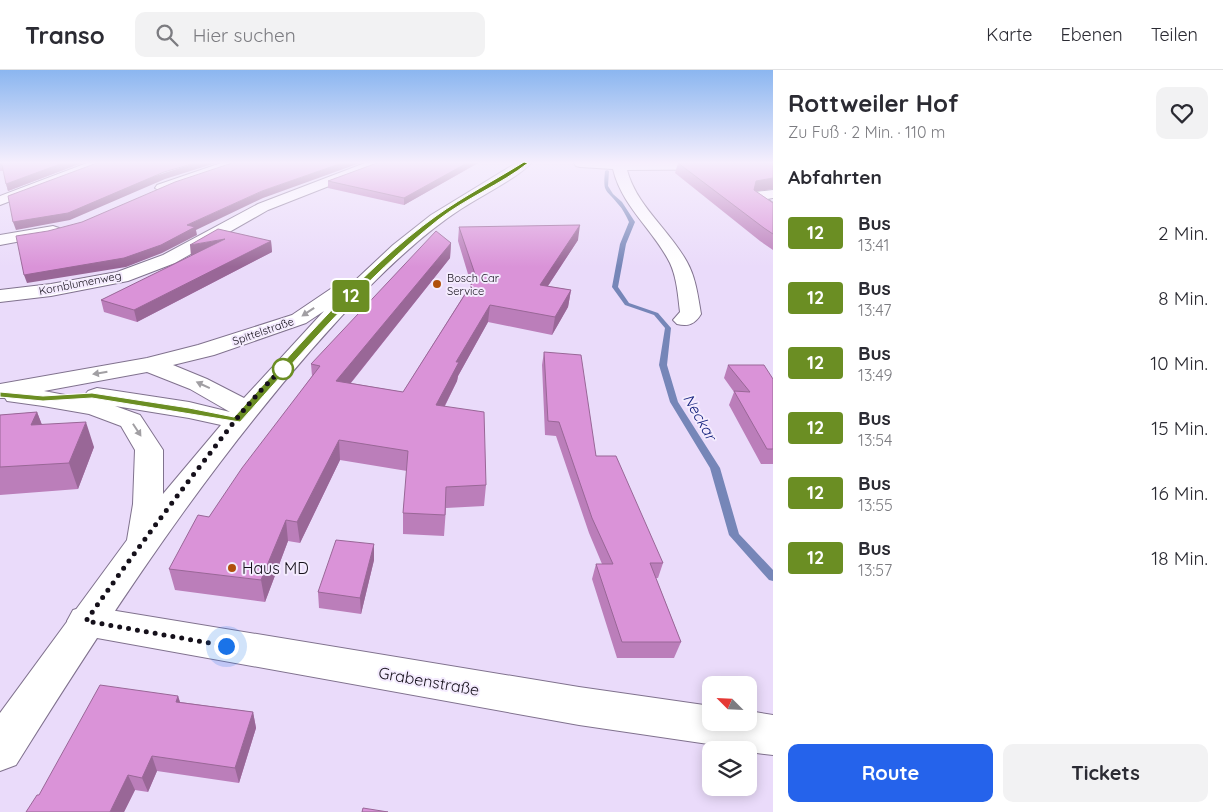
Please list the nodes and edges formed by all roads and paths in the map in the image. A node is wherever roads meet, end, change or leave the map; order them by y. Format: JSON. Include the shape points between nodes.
{"nodes":[{"id":1,"x":286,"y":198,"type":"edge"},
{"id":2,"x":469,"y":198,"type":"edge"},
{"id":3,"x":633,"y":198,"type":"edge"},
{"id":4,"x":760,"y":198,"type":"edge"},
{"id":5,"x":773,"y":210,"type":"edge"},
{"id":6,"x":68,"y":228,"type":"edge"},
{"id":7,"x":0,"y":240,"type":"edge"},
{"id":8,"x":392,"y":256,"type":"junction"},
{"id":9,"x":0,"y":296,"type":"edge"},
{"id":10,"x":684,"y":320,"type":"dead end"},
{"id":11,"x":148,"y":365,"type":"junction"},
{"id":12,"x":0,"y":393,"type":"edge"},
{"id":13,"x":43,"y":398,"type":"junction"},
{"id":14,"x":241,"y":415,"type":"junction"},
{"id":15,"x":143,"y":540,"type":"junction"},
{"id":16,"x":86,"y":621,"type":"junction"},
{"id":17,"x":773,"y":735,"type":"edge"},
{"id":18,"x":0,"y":750,"type":"edge"}],
"edges":[{"from":1,"to":9,"type":"street","name":"Kornblumenweg","via":[[262,207],[169,259],[122,277]]},
{"from":2,"to":8,"type":"street","via":[[438,217]]},
{"from":3,"to":10,"type":"street","via":[[677,259],[686,283],[690,314]]},
{"from":4,"to":5,"type":"street"},
{"from":6,"to":7,"type":"street"},
{"from":8,"to":11,"type":"street","name":"Spittelstraße","one_way":true,"via":[[299,318],[206,350]]},
{"from":8,"to":14,"type":"street","via":[[330,316]]},
{"from":11,"to":12,"type":"street","name":"Spittelstraße","one_way":true},
{"from":14,"to":11,"type":"street","name":"Spittelstraße","one_way":true,"via":[[209,388]]},
{"from":12,"to":13,"type":"street","name":"Spittelstraße"},
{"from":13,"to":14,"type":"street","name":"Spittelstraße","via":[[92,396]]},
{"from":13,"to":15,"type":"street","name":"Spittelstraße","one_way":true,"via":[[95,408],[131,422],[150,450]]},
{"from":14,"to":15,"type":"street"},
{"from":15,"to":16,"type":"street"},
{"from":16,"to":17,"type":"street","name":"Grabenstraße","via":[[559,703]]},
{"from":16,"to":18,"type":"street"}]}
